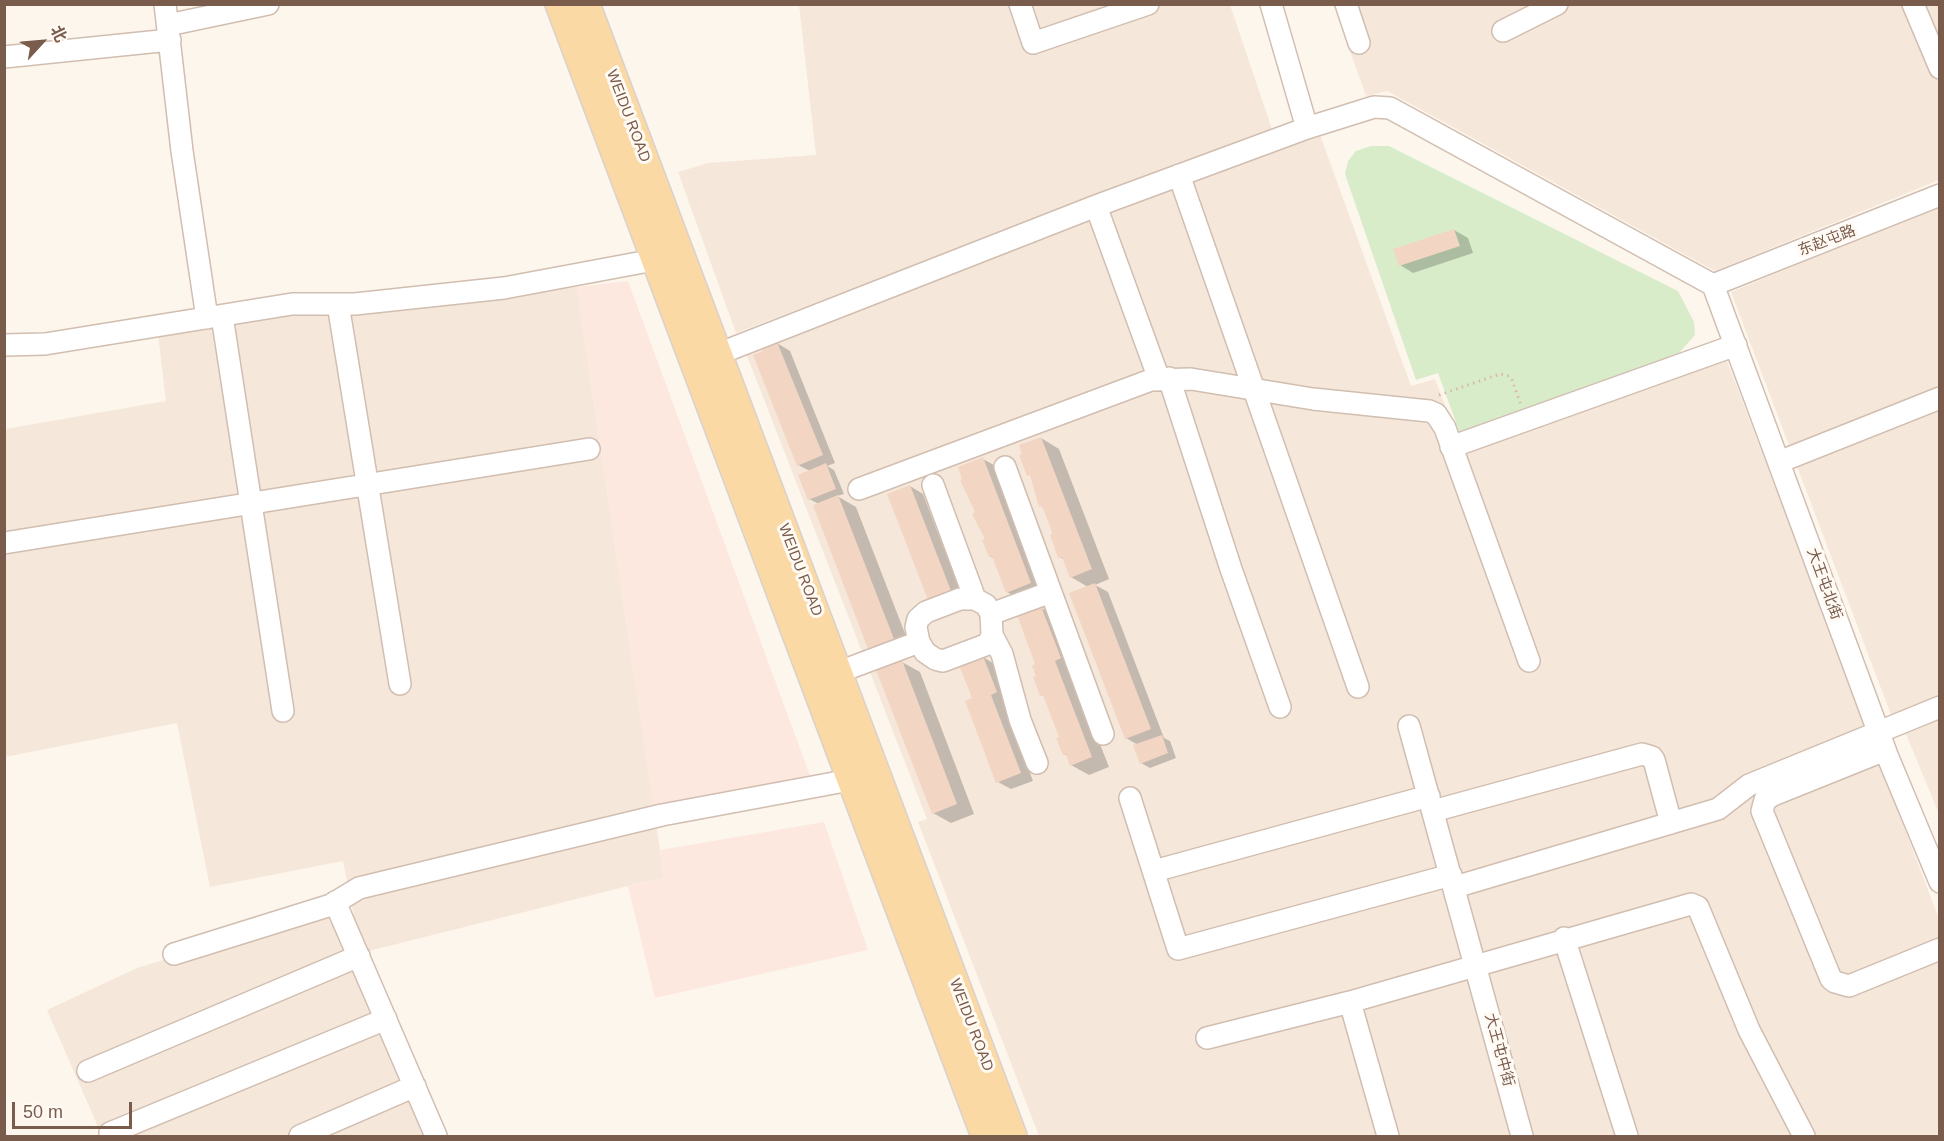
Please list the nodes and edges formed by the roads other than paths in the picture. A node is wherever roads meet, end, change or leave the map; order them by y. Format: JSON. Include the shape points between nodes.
{"nodes":[{"id":1,"x":268,"y":4,"type":"edge"},
{"id":2,"x":559,"y":4,"type":"edge"},
{"id":3,"x":586,"y":4,"type":"edge"},
{"id":4,"x":1020,"y":4,"type":"edge"},
{"id":5,"x":1148,"y":4,"type":"edge"},
{"id":6,"x":1271,"y":4,"type":"edge"},
{"id":7,"x":1346,"y":4,"type":"edge"},
{"id":8,"x":1557,"y":4,"type":"edge"},
{"id":9,"x":1913,"y":4,"type":"edge"},
{"id":10,"x":168,"y":23,"type":"edge"},
{"id":11,"x":1503,"y":31,"type":"dead end"},
{"id":12,"x":1359,"y":43,"type":"dead end"},
{"id":13,"x":6,"y":50,"type":"edge"},
{"id":14,"x":1940,"y":68,"type":"edge"},
{"id":15,"x":1307,"y":128,"type":"junction"},
{"id":16,"x":1179,"y":175,"type":"junction"},
{"id":17,"x":1940,"y":195,"type":"edge"},
{"id":18,"x":1096,"y":206,"type":"junction"},
{"id":19,"x":654,"y":260,"type":"junction"},
{"id":20,"x":1713,"y":285,"type":"junction"},
{"id":21,"x":338,"y":304,"type":"junction"},
{"id":22,"x":214,"y":317,"type":"junction"},
{"id":23,"x":4,"y":345,"type":"edge"},
{"id":24,"x":1736,"y":345,"type":"junction"},
{"id":25,"x":718,"y":354,"type":"junction"},
{"id":26,"x":1164,"y":379,"type":"junction"},
{"id":27,"x":1254,"y":389,"type":"junction"},
{"id":28,"x":1940,"y":398,"type":"edge"},
{"id":29,"x":1451,"y":447,"type":"junction"},
{"id":30,"x":589,"y":449,"type":"dead end"},
{"id":31,"x":1779,"y":462,"type":"junction"},
{"id":32,"x":1005,"y":467,"type":"dead end"},
{"id":33,"x":368,"y":485,"type":"junction"},
{"id":34,"x":933,"y":486,"type":"dead end"},
{"id":35,"x":858,"y":489,"type":"dead end"},
{"id":36,"x":251,"y":503,"type":"junction"},
{"id":37,"x":4,"y":543,"type":"edge"},
{"id":38,"x":1051,"y":592,"type":"junction"},
{"id":39,"x":975,"y":599,"type":"junction"},
{"id":40,"x":992,"y":624,"type":"junction"},
{"id":41,"x":918,"y":642,"type":"junction"},
{"id":42,"x":1529,"y":661,"type":"dead end"},
{"id":43,"x":839,"y":672,"type":"junction"},
{"id":44,"x":400,"y":684,"type":"dead end"},
{"id":45,"x":1358,"y":687,"type":"dead end"},
{"id":46,"x":1280,"y":706,"type":"dead end"},
{"id":47,"x":1940,"y":707,"type":"edge"},
{"id":48,"x":283,"y":711,"type":"dead end"},
{"id":49,"x":1409,"y":726,"type":"dead end"},
{"id":50,"x":1103,"y":734,"type":"dead end"},
{"id":51,"x":1882,"y":741,"type":"junction"},
{"id":52,"x":1037,"y":764,"type":"dead end"},
{"id":53,"x":850,"y":780,"type":"junction"},
{"id":54,"x":1130,"y":798,"type":"dead end"},
{"id":55,"x":1431,"y":803,"type":"junction"},
{"id":56,"x":1671,"y":823,"type":"junction"},
{"id":57,"x":1154,"y":871,"type":"junction"},
{"id":58,"x":1453,"y":881,"type":"junction"},
{"id":59,"x":1940,"y":882,"type":"edge"},
{"id":60,"x":335,"y":902,"type":"junction"},
{"id":61,"x":1564,"y":938,"type":"junction"},
{"id":62,"x":1940,"y":949,"type":"edge"},
{"id":63,"x":174,"y":954,"type":"dead end"},
{"id":64,"x":359,"y":956,"type":"junction"},
{"id":65,"x":1476,"y":964,"type":"junction"},
{"id":66,"x":1350,"y":1002,"type":"junction"},
{"id":67,"x":386,"y":1019,"type":"junction"},
{"id":68,"x":1207,"y":1038,"type":"dead end"},
{"id":69,"x":88,"y":1071,"type":"dead end"},
{"id":70,"x":415,"y":1086,"type":"junction"},
{"id":71,"x":110,"y":1133,"type":"dead end"},
{"id":72,"x":300,"y":1137,"type":"edge"},
{"id":73,"x":436,"y":1137,"type":"edge"},
{"id":74,"x":985,"y":1137,"type":"edge"},
{"id":75,"x":1013,"y":1137,"type":"edge"},
{"id":76,"x":1388,"y":1137,"type":"edge"},
{"id":77,"x":1522,"y":1137,"type":"edge"},
{"id":78,"x":1627,"y":1137,"type":"edge"},
{"id":79,"x":1804,"y":1137,"type":"edge"}],
"edges":[{"from":1,"to":10,"type":"street"},
{"from":2,"to":19,"type":"main road","name":"WEIDU ROAD"},
{"from":3,"to":25,"type":"main road","name":"WEIDU ROAD"},
{"from":4,"to":5,"type":"street","via":[[1033,43]]},
{"from":6,"to":15,"type":"street"},
{"from":7,"to":12,"type":"street"},
{"from":8,"to":11,"type":"street"},
{"from":9,"to":14,"type":"street"},
{"from":10,"to":13,"type":"street"},
{"from":10,"to":22,"type":"street","via":[[182,151]]},
{"from":15,"to":16,"type":"street"},
{"from":15,"to":20,"type":"street","via":[[1374,107],[1390,108]]},
{"from":16,"to":18,"type":"street"},
{"from":16,"to":27,"type":"street"},
{"from":17,"to":20,"type":"street","name":"东赵屯路"},
{"from":18,"to":25,"type":"street"},
{"from":18,"to":26,"type":"street"},
{"from":19,"to":21,"type":"street","via":[[504,288]]},
{"from":19,"to":53,"type":"main road","name":"WEIDU ROAD"},
{"from":20,"to":24,"type":"street","name":"大王屯北街"},
{"from":21,"to":22,"type":"street","via":[[292,304]]},
{"from":21,"to":33,"type":"street"},
{"from":22,"to":23,"type":"street","via":[[45,344]]},
{"from":22,"to":36,"type":"street"},
{"from":24,"to":29,"type":"street"},
{"from":24,"to":31,"type":"street","name":"大王屯北街"},
{"from":25,"to":43,"type":"main road","name":"WEIDU ROAD"},
{"from":26,"to":27,"type":"street"},
{"from":26,"to":35,"type":"street"},
{"from":26,"to":46,"type":"street"},
{"from":27,"to":29,"type":"street","via":[[1429,411],[1436,414]]},
{"from":27,"to":45,"type":"street"},
{"from":28,"to":31,"type":"street"},
{"from":29,"to":42,"type":"street"},
{"from":30,"to":33,"type":"street"},
{"from":31,"to":51,"type":"street","name":"大王屯北街"},
{"from":32,"to":38,"type":"street"},
{"from":33,"to":36,"type":"street"},
{"from":33,"to":44,"type":"street"},
{"from":34,"to":39,"type":"street"},
{"from":36,"to":37,"type":"street"},
{"from":36,"to":48,"type":"street"},
{"from":38,"to":40,"type":"street"},
{"from":38,"to":50,"type":"street"},
{"from":39,"to":40,"type":"street","via":[[986,605]]},
{"from":39,"to":41,"type":"street","via":[[960,599],[926,612],[918,619]]},
{"from":40,"to":41,"type":"street","via":[[988,644],[943,661],[925,652]]},
{"from":40,"to":52,"type":"street"},
{"from":41,"to":43,"type":"street"},
{"from":43,"to":75,"type":"main road","name":"WEIDU ROAD"},
{"from":47,"to":51,"type":"street"},
{"from":49,"to":55,"type":"street","name":"大王屯中街"},
{"from":51,"to":56,"type":"street","via":[[1749,785],[1718,809]]},
{"from":51,"to":59,"type":"street","name":"大王屯北街"},
{"from":51,"to":62,"type":"street","via":[[1773,795],[1765,800],[1762,811],[1831,979],[1849,986]]},
{"from":53,"to":60,"type":"street","via":[[662,815],[359,888]]},
{"from":53,"to":74,"type":"main road","name":"WEIDU ROAD"},
{"from":54,"to":57,"type":"street"},
{"from":55,"to":56,"type":"street","via":[[1642,754],[1654,760]]},
{"from":55,"to":57,"type":"street"},
{"from":55,"to":58,"type":"street","name":"大王屯中街"},
{"from":56,"to":58,"type":"street"},
{"from":57,"to":58,"type":"street","via":[[1178,949]]},
{"from":58,"to":65,"type":"street","name":"大王屯中街"},
{"from":60,"to":63,"type":"street"},
{"from":60,"to":64,"type":"street"},
{"from":61,"to":65,"type":"street"},
{"from":61,"to":78,"type":"street"},
{"from":61,"to":79,"type":"street","via":[[1691,904],[1698,907],[1749,1030]]},
{"from":64,"to":67,"type":"street"},
{"from":64,"to":69,"type":"street"},
{"from":65,"to":66,"type":"street"},
{"from":65,"to":77,"type":"street","name":"大王屯中街"},
{"from":66,"to":68,"type":"street"},
{"from":66,"to":76,"type":"street"},
{"from":67,"to":70,"type":"street"},
{"from":67,"to":71,"type":"street"},
{"from":70,"to":72,"type":"street"},
{"from":70,"to":73,"type":"street"}]}
